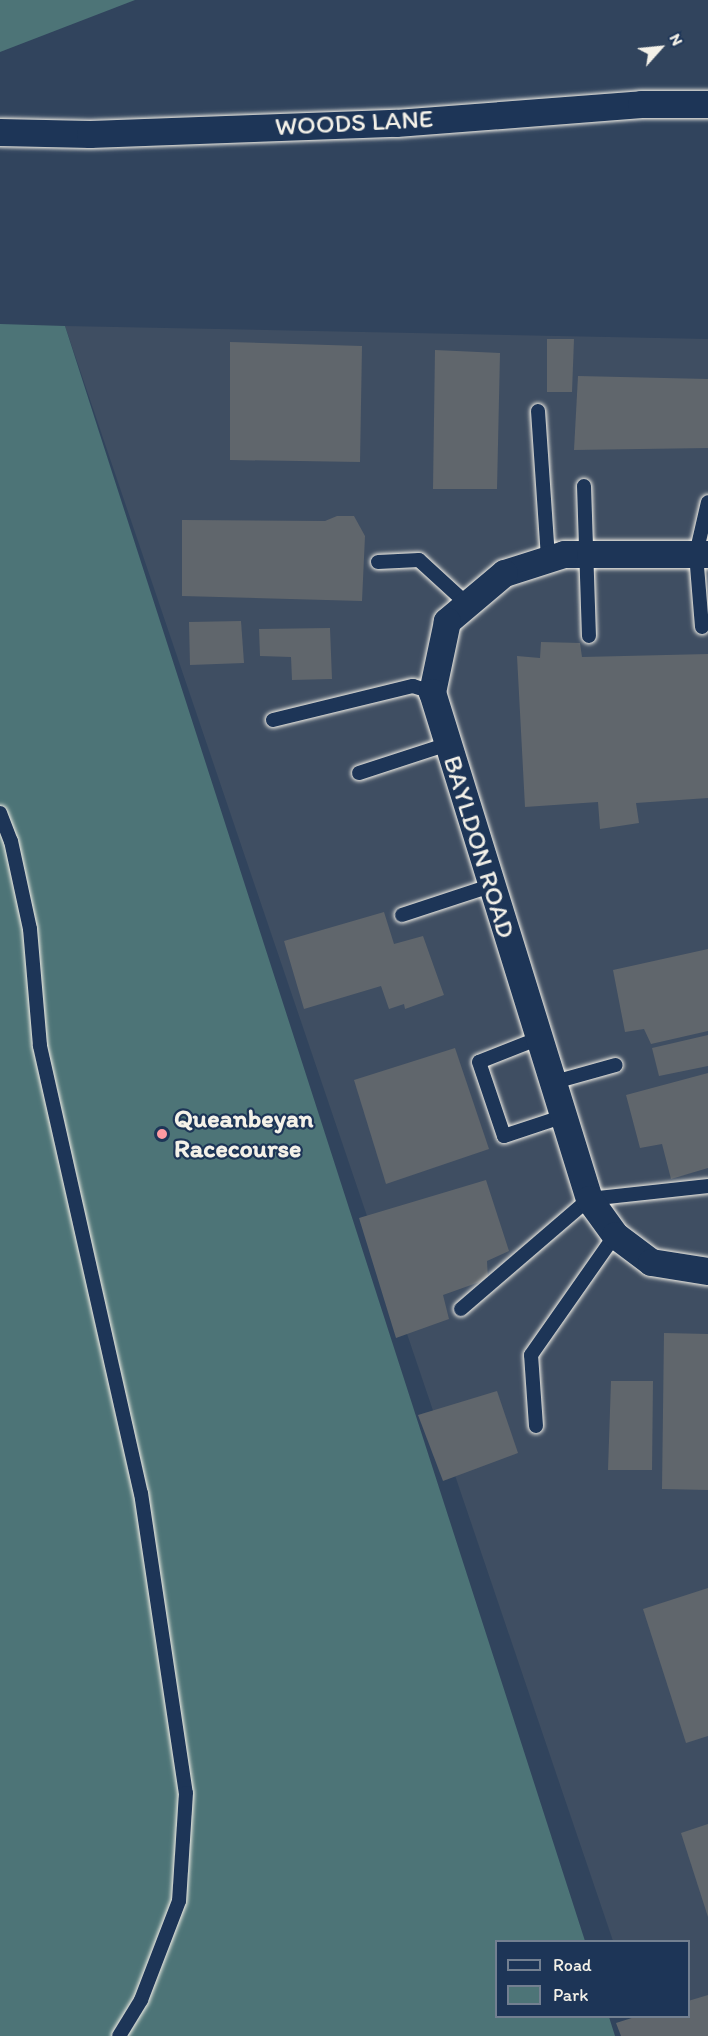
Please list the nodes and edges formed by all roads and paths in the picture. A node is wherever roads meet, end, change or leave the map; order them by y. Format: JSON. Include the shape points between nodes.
{"nodes":[{"id":1,"x":708,"y":104,"type":"edge"},
{"id":2,"x":0,"y":132,"type":"edge"},
{"id":3,"x":538,"y":411,"type":"dead end"},
{"id":4,"x":584,"y":486,"type":"dead end"},
{"id":5,"x":708,"y":502,"type":"edge"},
{"id":6,"x":589,"y":554,"type":"junction"},
{"id":7,"x":702,"y":554,"type":"edge"},
{"id":8,"x":548,"y":559,"type":"junction"},
{"id":9,"x":378,"y":562,"type":"dead end"},
{"id":10,"x":467,"y":604,"type":"junction"},
{"id":11,"x":702,"y":627,"type":"dead end"},
{"id":12,"x":589,"y":636,"type":"dead end"},
{"id":13,"x":432,"y":692,"type":"junction"},
{"id":14,"x":273,"y":720,"type":"dead end"},
{"id":15,"x":448,"y":744,"type":"junction"},
{"id":16,"x":359,"y":773,"type":"dead end"},
{"id":17,"x":0,"y":813,"type":"edge"},
{"id":18,"x":490,"y":886,"type":"junction"},
{"id":19,"x":402,"y":915,"type":"dead end"},
{"id":20,"x":537,"y":1039,"type":"junction"},
{"id":21,"x":616,"y":1065,"type":"dead end"},
{"id":22,"x":551,"y":1083,"type":"junction"},
{"id":23,"x":561,"y":1117,"type":"junction"},
{"id":24,"x":708,"y":1186,"type":"edge"},
{"id":25,"x":589,"y":1199,"type":"junction"},
{"id":26,"x":615,"y":1235,"type":"junction"},
{"id":27,"x":708,"y":1271,"type":"edge"},
{"id":28,"x":461,"y":1309,"type":"dead end"},
{"id":29,"x":536,"y":1426,"type":"dead end"},
{"id":30,"x":119,"y":2036,"type":"edge"}],
"edges":[{"from":1,"to":2,"type":"street","name":"WOODS LANE","via":[[642,104],[396,123],[90,134]]},
{"from":3,"to":8,"type":"lane"},
{"from":4,"to":6,"type":"lane"},
{"from":5,"to":7,"type":"lane"},
{"from":6,"to":7,"type":"street","name":"BAYLDON ROAD"},
{"from":6,"to":8,"type":"street","name":"BAYLDON ROAD","via":[[564,554]]},
{"from":6,"to":12,"type":"lane"},
{"from":7,"to":11,"type":"lane"},
{"from":8,"to":10,"type":"street","name":"BAYLDON ROAD","via":[[504,573]]},
{"from":9,"to":10,"type":"lane","via":[[419,560]]},
{"from":10,"to":13,"type":"street","name":"BAYLDON ROAD","via":[[447,621]]},
{"from":13,"to":14,"type":"lane","via":[[413,686]]},
{"from":13,"to":15,"type":"street","name":"BAYLDON ROAD"},
{"from":15,"to":16,"type":"lane"},
{"from":15,"to":18,"type":"street","name":"BAYLDON ROAD"},
{"from":17,"to":30,"type":"lane","via":[[11,841],[30,929],[40,1046],[141,1493],[186,1793],[179,1901],[141,2000]]},
{"from":18,"to":19,"type":"lane"},
{"from":18,"to":20,"type":"street","name":"BAYLDON ROAD"},
{"from":20,"to":22,"type":"street","name":"BAYLDON ROAD"},
{"from":20,"to":23,"type":"lane","via":[[479,1062],[504,1136]]},
{"from":21,"to":22,"type":"lane"},
{"from":22,"to":23,"type":"street","name":"BAYLDON ROAD"},
{"from":23,"to":25,"type":"street","name":"BAYLDON ROAD"},
{"from":24,"to":25,"type":"lane"},
{"from":25,"to":26,"type":"street","name":"BAYLDON ROAD"},
{"from":25,"to":28,"type":"lane"},
{"from":26,"to":27,"type":"street","name":"BAYLDON ROAD","via":[[651,1262]]},
{"from":26,"to":29,"type":"lane","via":[[531,1355]]}]}
